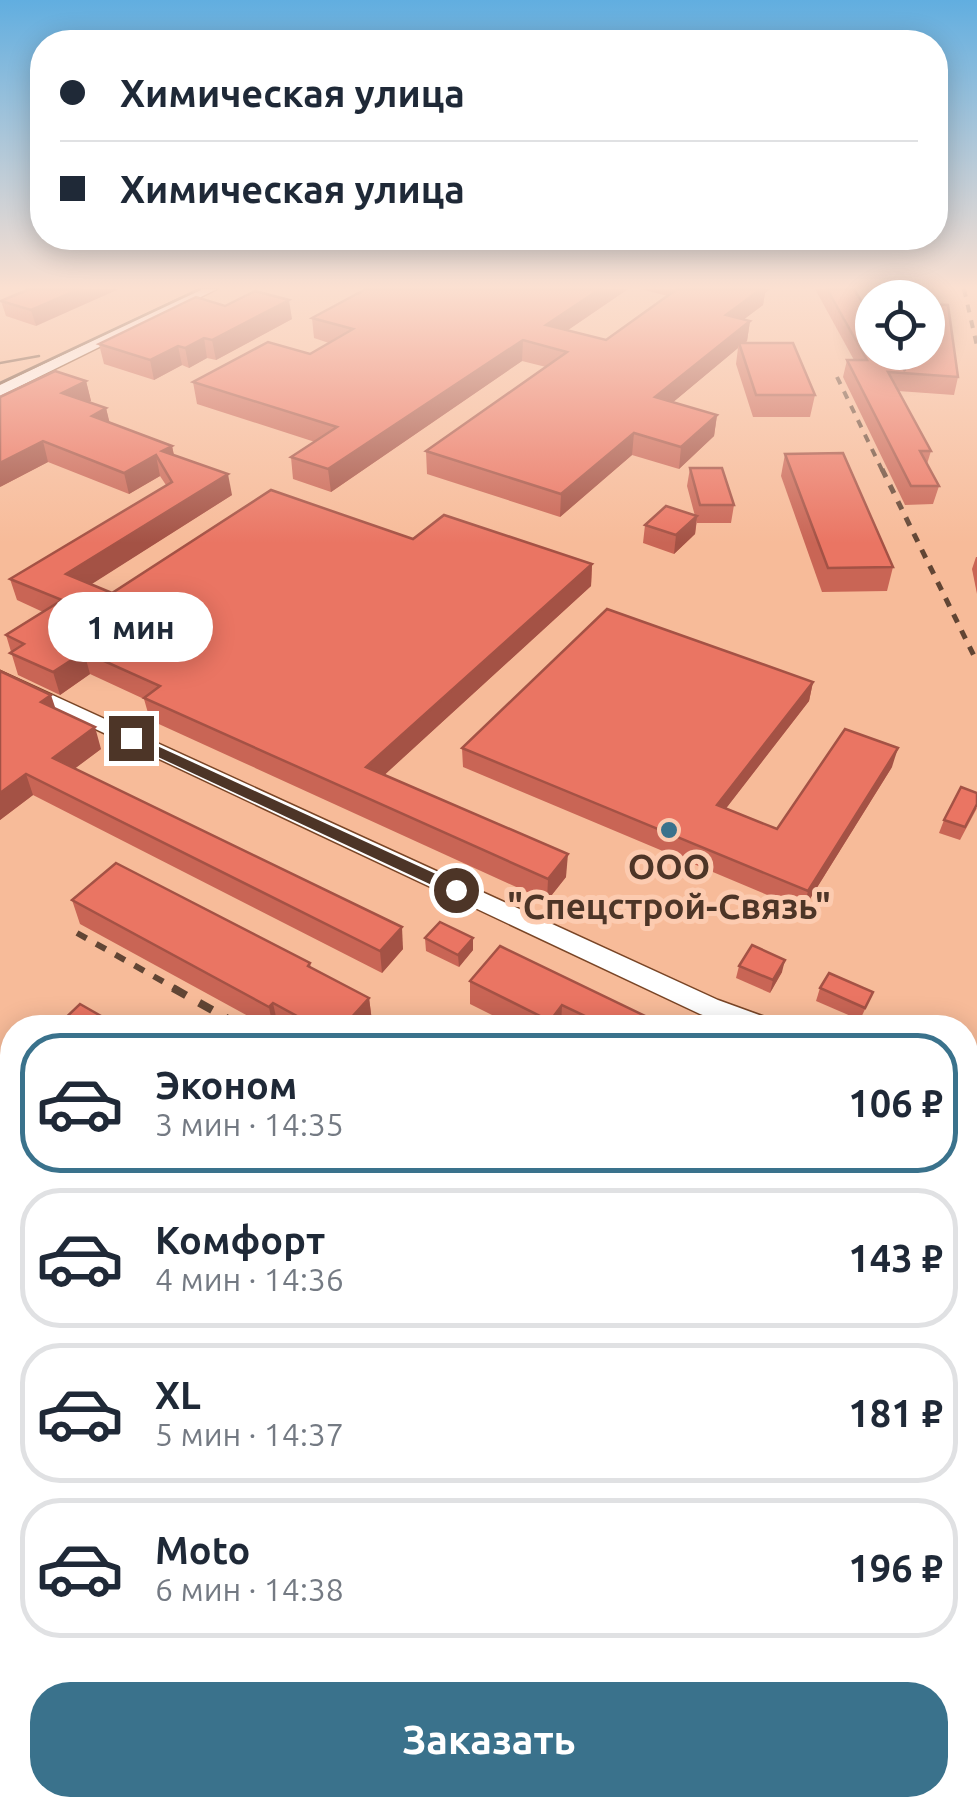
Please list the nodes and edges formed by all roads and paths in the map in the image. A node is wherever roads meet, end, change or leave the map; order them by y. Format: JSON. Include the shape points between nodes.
{"nodes":[{"id":1,"x":38,"y":374,"type":"edge"},
{"id":2,"x":0,"y":392,"type":"edge"},
{"id":3,"x":0,"y":677,"type":"edge"},
{"id":4,"x":732,"y":1015,"type":"edge"}],
"edges":[{"from":1,"to":2,"type":"main road"},
{"from":3,"to":4,"type":"street"}]}
